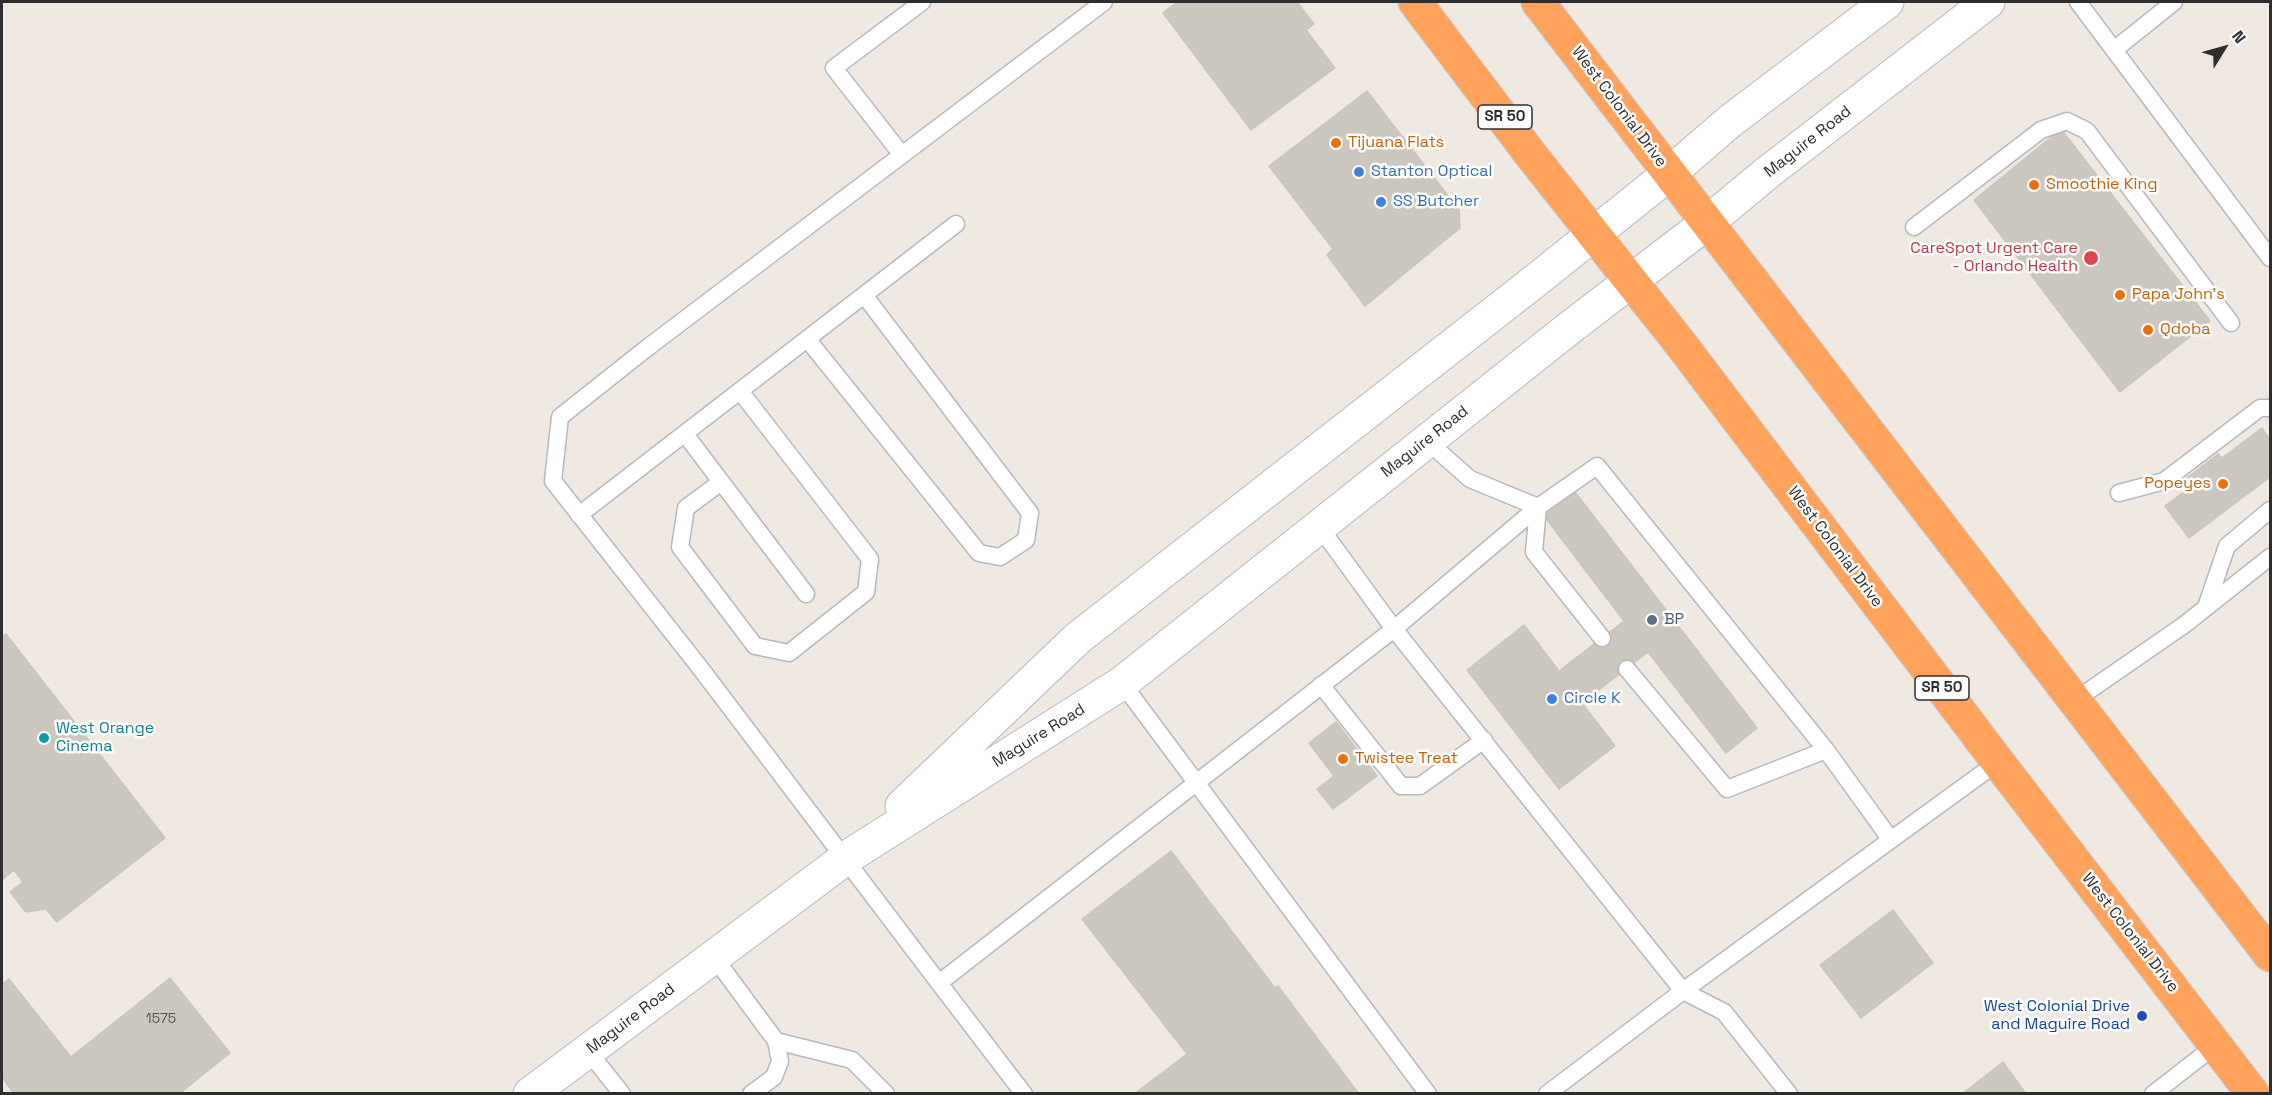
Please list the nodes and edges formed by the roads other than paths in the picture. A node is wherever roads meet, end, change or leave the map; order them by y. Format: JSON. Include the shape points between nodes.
{"nodes":[{"id":1,"x":922,"y":2,"type":"edge"},
{"id":2,"x":1104,"y":2,"type":"edge"},
{"id":3,"x":1415,"y":2,"type":"edge"},
{"id":4,"x":1539,"y":2,"type":"edge"},
{"id":5,"x":1887,"y":2,"type":"edge"},
{"id":6,"x":1988,"y":2,"type":"edge"},
{"id":7,"x":2078,"y":2,"type":"edge"},
{"id":8,"x":2174,"y":2,"type":"edge"},
{"id":9,"x":2114,"y":50,"type":"junction"},
{"id":10,"x":902,"y":155,"type":"junction"},
{"id":11,"x":1670,"y":173,"type":"junction"},
{"id":12,"x":1708,"y":222,"type":"junction"},
{"id":13,"x":956,"y":225,"type":"dead end"},
{"id":14,"x":1914,"y":227,"type":"dead end"},
{"id":15,"x":1593,"y":234,"type":"junction"},
{"id":16,"x":2271,"y":258,"type":"edge"},
{"id":17,"x":1631,"y":280,"type":"junction"},
{"id":18,"x":864,"y":295,"type":"junction"},
{"id":19,"x":2231,"y":323,"type":"dead end"},
{"id":20,"x":808,"y":340,"type":"junction"},
{"id":21,"x":740,"y":392,"type":"junction"},
{"id":22,"x":2271,"y":408,"type":"edge"},
{"id":23,"x":685,"y":434,"type":"junction"},
{"id":24,"x":1427,"y":441,"type":"junction"},
{"id":25,"x":721,"y":482,"type":"junction"},
{"id":26,"x":2119,"y":493,"type":"dead end"},
{"id":27,"x":1538,"y":507,"type":"junction"},
{"id":28,"x":2271,"y":510,"type":"edge"},
{"id":29,"x":579,"y":515,"type":"junction"},
{"id":30,"x":1319,"y":526,"type":"junction"},
{"id":31,"x":2271,"y":557,"type":"edge"},
{"id":32,"x":806,"y":594,"type":"dead end"},
{"id":33,"x":2206,"y":608,"type":"junction"},
{"id":34,"x":1394,"y":629,"type":"junction"},
{"id":35,"x":1602,"y":638,"type":"dead end"},
{"id":36,"x":1627,"y":669,"type":"dead end"},
{"id":37,"x":1122,"y":683,"type":"junction"},
{"id":38,"x":1322,"y":685,"type":"junction"},
{"id":39,"x":2074,"y":701,"type":"junction"},
{"id":40,"x":1484,"y":740,"type":"junction"},
{"id":41,"x":1826,"y":750,"type":"junction"},
{"id":42,"x":1998,"y":762,"type":"junction"},
{"id":43,"x":1196,"y":782,"type":"junction"},
{"id":44,"x":1891,"y":840,"type":"junction"},
{"id":45,"x":846,"y":858,"type":"junction"},
{"id":46,"x":2271,"y":955,"type":"edge"},
{"id":47,"x":714,"y":957,"type":"junction"},
{"id":48,"x":939,"y":983,"type":"junction"},
{"id":49,"x":1683,"y":991,"type":"junction"},
{"id":50,"x":776,"y":1041,"type":"junction"},
{"id":51,"x":2216,"y":1045,"type":"junction"},
{"id":52,"x":588,"y":1051,"type":"junction"},
{"id":53,"x":530,"y":1094,"type":"edge"},
{"id":54,"x":622,"y":1094,"type":"edge"},
{"id":55,"x":751,"y":1094,"type":"edge"},
{"id":56,"x":886,"y":1094,"type":"edge"},
{"id":57,"x":1024,"y":1094,"type":"edge"},
{"id":58,"x":1428,"y":1094,"type":"edge"},
{"id":59,"x":1547,"y":1094,"type":"edge"},
{"id":60,"x":1789,"y":1094,"type":"edge"},
{"id":61,"x":2152,"y":1094,"type":"edge"},
{"id":62,"x":2253,"y":1094,"type":"edge"}],
"edges":[{"from":1,"to":10,"type":"lane","via":[[834,68]]},
{"from":2,"to":10,"type":"lane"},
{"from":3,"to":15,"type":"highway","name":"West Colonial Drive","number":"SR 50"},
{"from":4,"to":11,"type":"highway","name":"West Colonial Drive"},
{"from":5,"to":11,"type":"main road","name":"Maguire Road","via":[[1729,122]]},
{"from":6,"to":12,"type":"main road","name":"Maguire Road"},
{"from":7,"to":9,"type":"lane"},
{"from":8,"to":9,"type":"lane"},
{"from":9,"to":16,"type":"lane"},
{"from":10,"to":29,"type":"lane","via":[[560,417],[553,481]]},
{"from":11,"to":12,"type":"highway","name":"West Colonial Drive"},
{"from":11,"to":15,"type":"main road","name":"Maguire Road"},
{"from":12,"to":17,"type":"main road","name":"Maguire Road"},
{"from":12,"to":39,"type":"highway","name":"West Colonial Drive"},
{"from":13,"to":18,"type":"lane"},
{"from":14,"to":19,"type":"lane","via":[[2041,130],[2067,120],[2086,131]]},
{"from":15,"to":17,"type":"highway","name":"West Colonial Drive","number":"SR 50"},
{"from":15,"to":45,"type":"main road","name":"Maguire Road","via":[[1078,638]]},
{"from":17,"to":24,"type":"main road","name":"Maguire Road"},
{"from":17,"to":42,"type":"highway","name":"West Colonial Drive","number":"SR 50"},
{"from":18,"to":20,"type":"lane"},
{"from":18,"to":20,"type":"lane","via":[[1030,513],[1026,540],[1000,557],[979,553],[968,543]]},
{"from":20,"to":21,"type":"lane"},
{"from":21,"to":23,"type":"lane"},
{"from":21,"to":25,"type":"lane","via":[[870,559],[866,592],[789,653],[755,646],[680,547],[686,508]]},
{"from":22,"to":26,"type":"lane","via":[[2260,408],[2164,481]]},
{"from":23,"to":25,"type":"lane"},
{"from":23,"to":29,"type":"lane"},
{"from":24,"to":27,"type":"lane","via":[[1470,479]]},
{"from":24,"to":30,"type":"main road","name":"Maguire Road"},
{"from":25,"to":32,"type":"lane"},
{"from":27,"to":34,"type":"lane"},
{"from":27,"to":35,"type":"lane","via":[[1534,552]]},
{"from":27,"to":41,"type":"lane","via":[[1597,466]]},
{"from":28,"to":33,"type":"lane","via":[[2227,546]]},
{"from":29,"to":45,"type":"lane"},
{"from":30,"to":34,"type":"lane"},
{"from":30,"to":37,"type":"main road","name":"Maguire Road"},
{"from":31,"to":33,"type":"lane"},
{"from":33,"to":39,"type":"lane"},
{"from":34,"to":38,"type":"lane"},
{"from":34,"to":40,"type":"lane"},
{"from":36,"to":41,"type":"lane","via":[[1727,789]]},
{"from":37,"to":43,"type":"lane"},
{"from":37,"to":45,"type":"main road","name":"Maguire Road"},
{"from":38,"to":40,"type":"lane","via":[[1401,786],[1420,786]]},
{"from":38,"to":43,"type":"lane"},
{"from":39,"to":46,"type":"highway","name":"West Colonial Drive"},
{"from":40,"to":49,"type":"lane"},
{"from":41,"to":44,"type":"lane"},
{"from":42,"to":44,"type":"lane"},
{"from":42,"to":51,"type":"highway","name":"West Colonial Drive","number":"SR 50"},
{"from":43,"to":48,"type":"lane"},
{"from":43,"to":58,"type":"lane"},
{"from":44,"to":49,"type":"lane"},
{"from":45,"to":47,"type":"main road","name":"Maguire Road"},
{"from":45,"to":48,"type":"lane"},
{"from":47,"to":50,"type":"lane"},
{"from":47,"to":52,"type":"main road","name":"Maguire Road"},
{"from":48,"to":57,"type":"lane"},
{"from":49,"to":59,"type":"lane"},
{"from":49,"to":60,"type":"lane","via":[[1724,1012]]},
{"from":50,"to":55,"type":"lane","via":[[780,1061],[774,1077]]},
{"from":50,"to":56,"type":"lane","via":[[852,1060]]},
{"from":51,"to":61,"type":"lane"},
{"from":51,"to":62,"type":"highway","name":"West Colonial Drive","number":"SR 50"},
{"from":52,"to":53,"type":"main road","name":"Maguire Road"},
{"from":52,"to":54,"type":"lane"}]}
